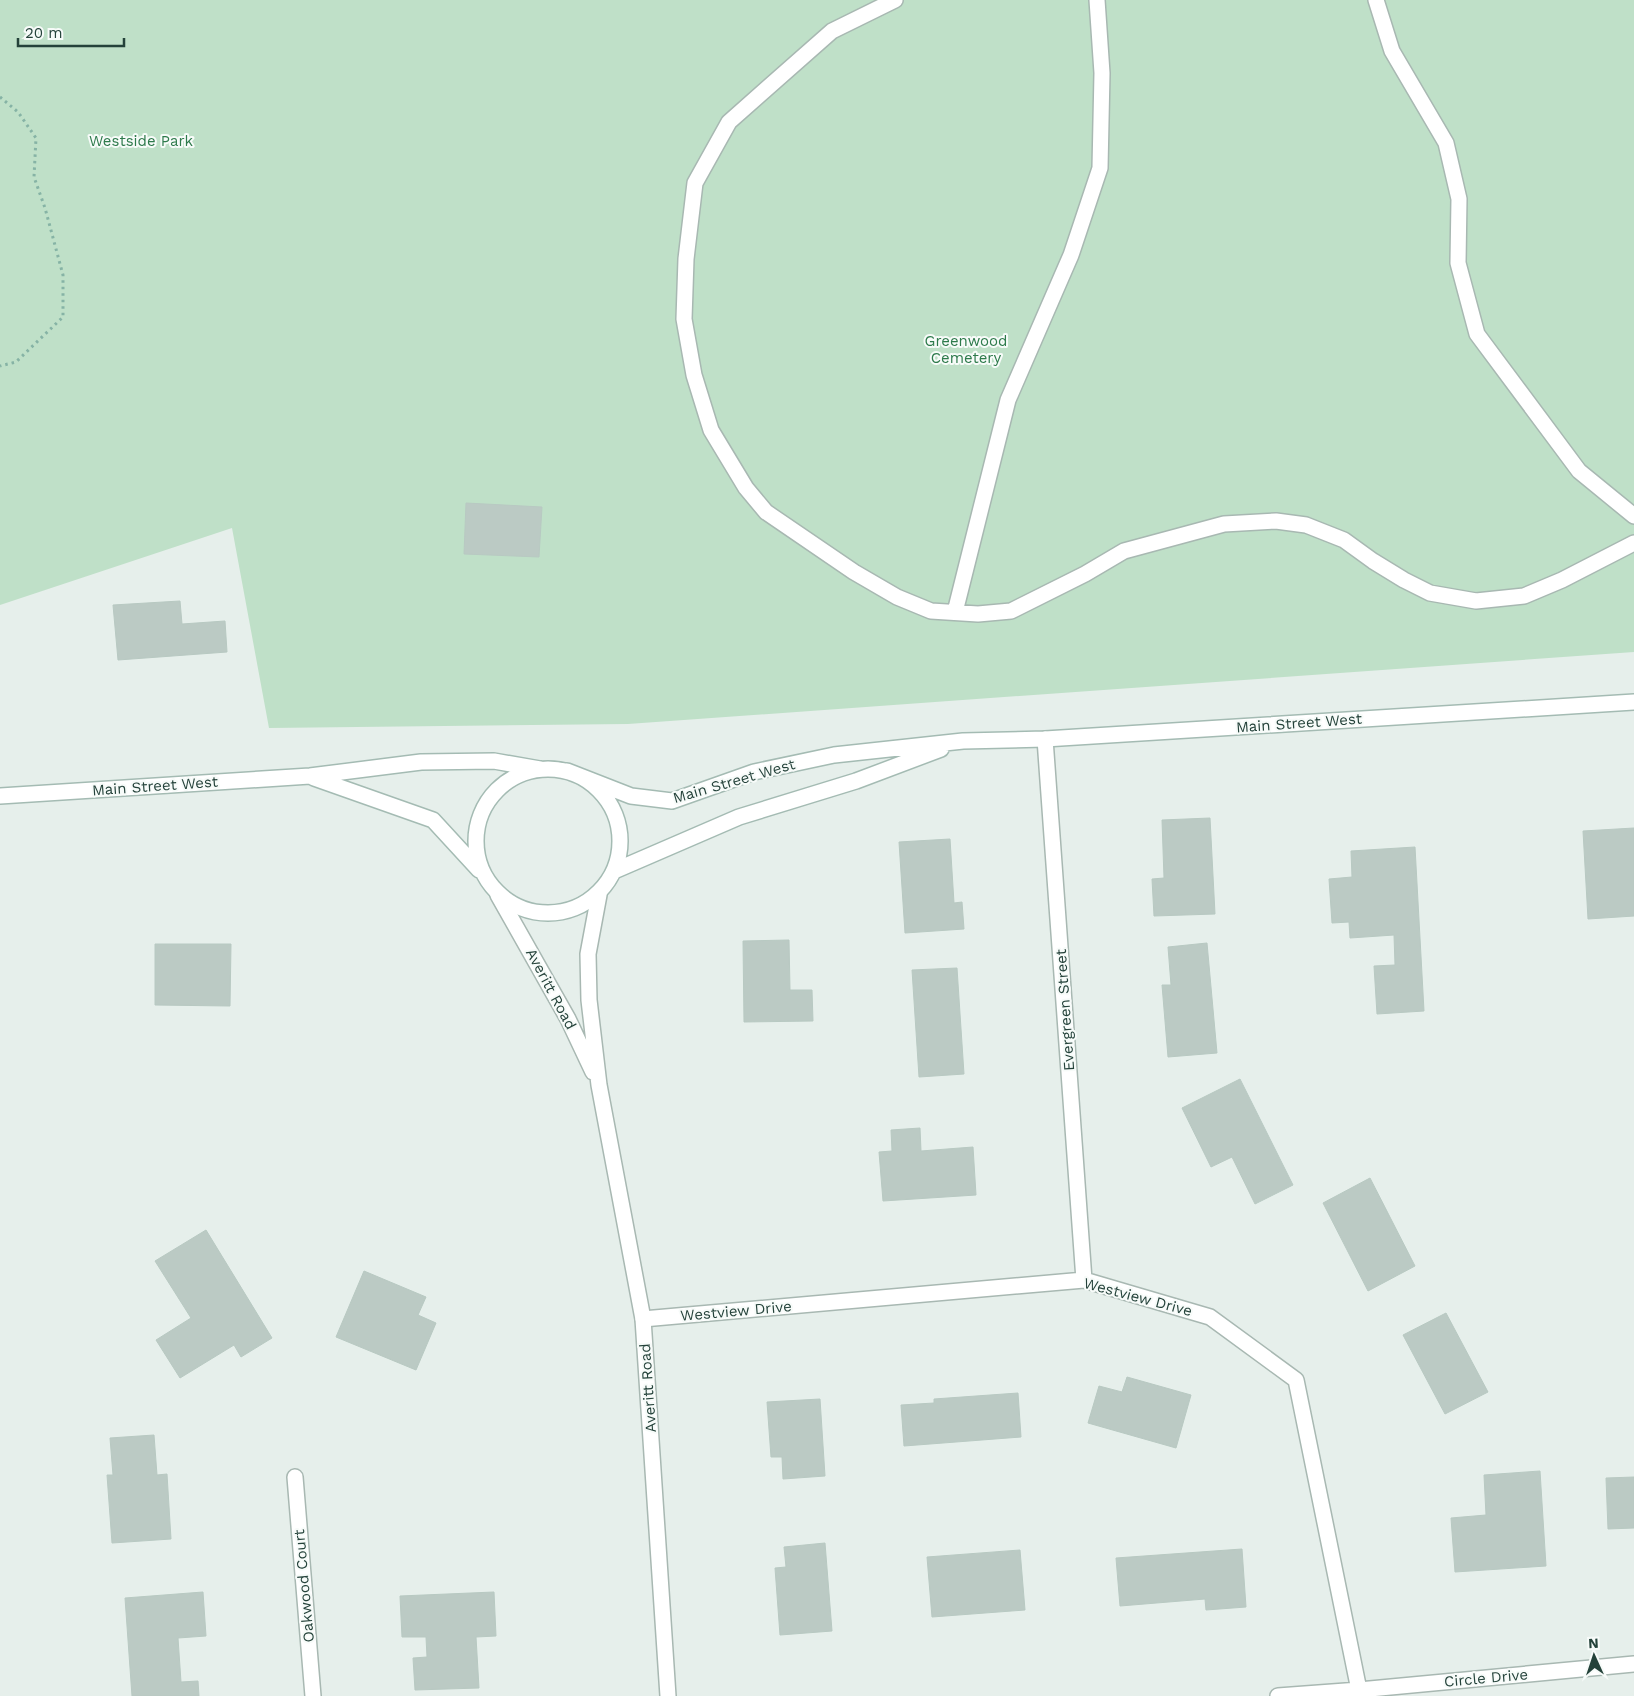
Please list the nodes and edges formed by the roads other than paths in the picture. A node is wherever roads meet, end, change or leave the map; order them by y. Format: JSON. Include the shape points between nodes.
{"nodes":[{"id":1,"x":894,"y":0,"type":"edge"},
{"id":2,"x":1096,"y":0,"type":"edge"},
{"id":3,"x":1376,"y":0,"type":"edge"},
{"id":4,"x":1634,"y":516,"type":"edge"},
{"id":5,"x":1634,"y":544,"type":"edge"},
{"id":6,"x":955,"y":612,"type":"junction"},
{"id":7,"x":1634,"y":702,"type":"edge"},
{"id":8,"x":1045,"y":739,"type":"junction"},
{"id":9,"x":964,"y":741,"type":"junction"},
{"id":10,"x":540,"y":769,"type":"junction"},
{"id":11,"x":567,"y":771,"type":"junction"},
{"id":12,"x":310,"y":776,"type":"junction"},
{"id":13,"x":0,"y":796,"type":"edge"},
{"id":14,"x":614,"y":872,"type":"junction"},
{"id":15,"x":483,"y":875,"type":"junction"},
{"id":16,"x":498,"y":895,"type":"junction"},
{"id":17,"x":598,"y":895,"type":"junction"},
{"id":18,"x":599,"y":1085,"type":"junction"},
{"id":19,"x":1084,"y":1280,"type":"junction"},
{"id":20,"x":644,"y":1319,"type":"junction"},
{"id":21,"x":295,"y":1477,"type":"dead end"},
{"id":22,"x":1634,"y":1664,"type":"edge"},
{"id":23,"x":1359,"y":1690,"type":"junction"},
{"id":24,"x":313,"y":1696,"type":"edge"},
{"id":25,"x":668,"y":1696,"type":"edge"},
{"id":26,"x":1278,"y":1696,"type":"edge"}],
"edges":[{"from":1,"to":6,"type":"street","via":[[832,31],[729,122],[695,183],[686,259],[684,319],[694,376],[711,430],[746,488],[766,512],[897,597],[931,611]]},
{"from":2,"to":6,"type":"street","via":[[1102,73],[1100,168],[1071,255],[1008,400]]},
{"from":3,"to":4,"type":"street","via":[[1392,51],[1446,143],[1459,199],[1458,263],[1477,334],[1579,472]]},
{"from":5,"to":6,"type":"street","via":[[1524,596],[1476,601],[1430,593],[1373,561],[1344,540],[1306,525],[1276,521],[1224,524],[1124,551],[1077,579],[1011,611]]},
{"from":7,"to":8,"type":"street","name":"Main Street West"},
{"from":8,"to":9,"type":"street","name":"Main Street West"},
{"from":8,"to":19,"type":"street","name":"Evergreen Street"},
{"from":9,"to":11,"type":"street","name":"Main Street West","via":[[834,755],[754,772],[672,801],[631,796]]},
{"from":9,"to":14,"type":"street","name":"Main Street West","via":[[856,781],[739,817]]},
{"from":10,"to":11,"type":"street"},
{"from":10,"to":12,"type":"street","name":"Main Street West","via":[[494,761],[421,762]]},
{"from":10,"to":15,"type":"street","via":[[519,774],[499,787],[484,806],[476,829],[476,853]]},
{"from":11,"to":14,"type":"street","via":[[588,780],[606,797],[617,818],[621,841]]},
{"from":12,"to":13,"type":"street","name":"Main Street West"},
{"from":12,"to":15,"type":"street","name":"Main Street West","via":[[434,820]]},
{"from":14,"to":17,"type":"street"},
{"from":15,"to":16,"type":"street"},
{"from":16,"to":17,"type":"street","via":[[519,908],[542,914],[566,912]]},
{"from":16,"to":18,"type":"street","name":"Averitt Road","via":[[568,1018]]},
{"from":17,"to":18,"type":"street","name":"Averitt Road","via":[[588,954],[589,1000]]},
{"from":18,"to":20,"type":"street","name":"Averitt Road"},
{"from":19,"to":20,"type":"street","name":"Westview Drive"},
{"from":19,"to":23,"type":"street","name":"Westview Drive","via":[[1210,1317],[1296,1380]]},
{"from":20,"to":25,"type":"street","name":"Averitt Road"},
{"from":21,"to":24,"type":"street","name":"Oakwood Court"},
{"from":22,"to":23,"type":"street","name":"Circle Drive"},
{"from":23,"to":26,"type":"street","name":"Circle Drive"}]}
